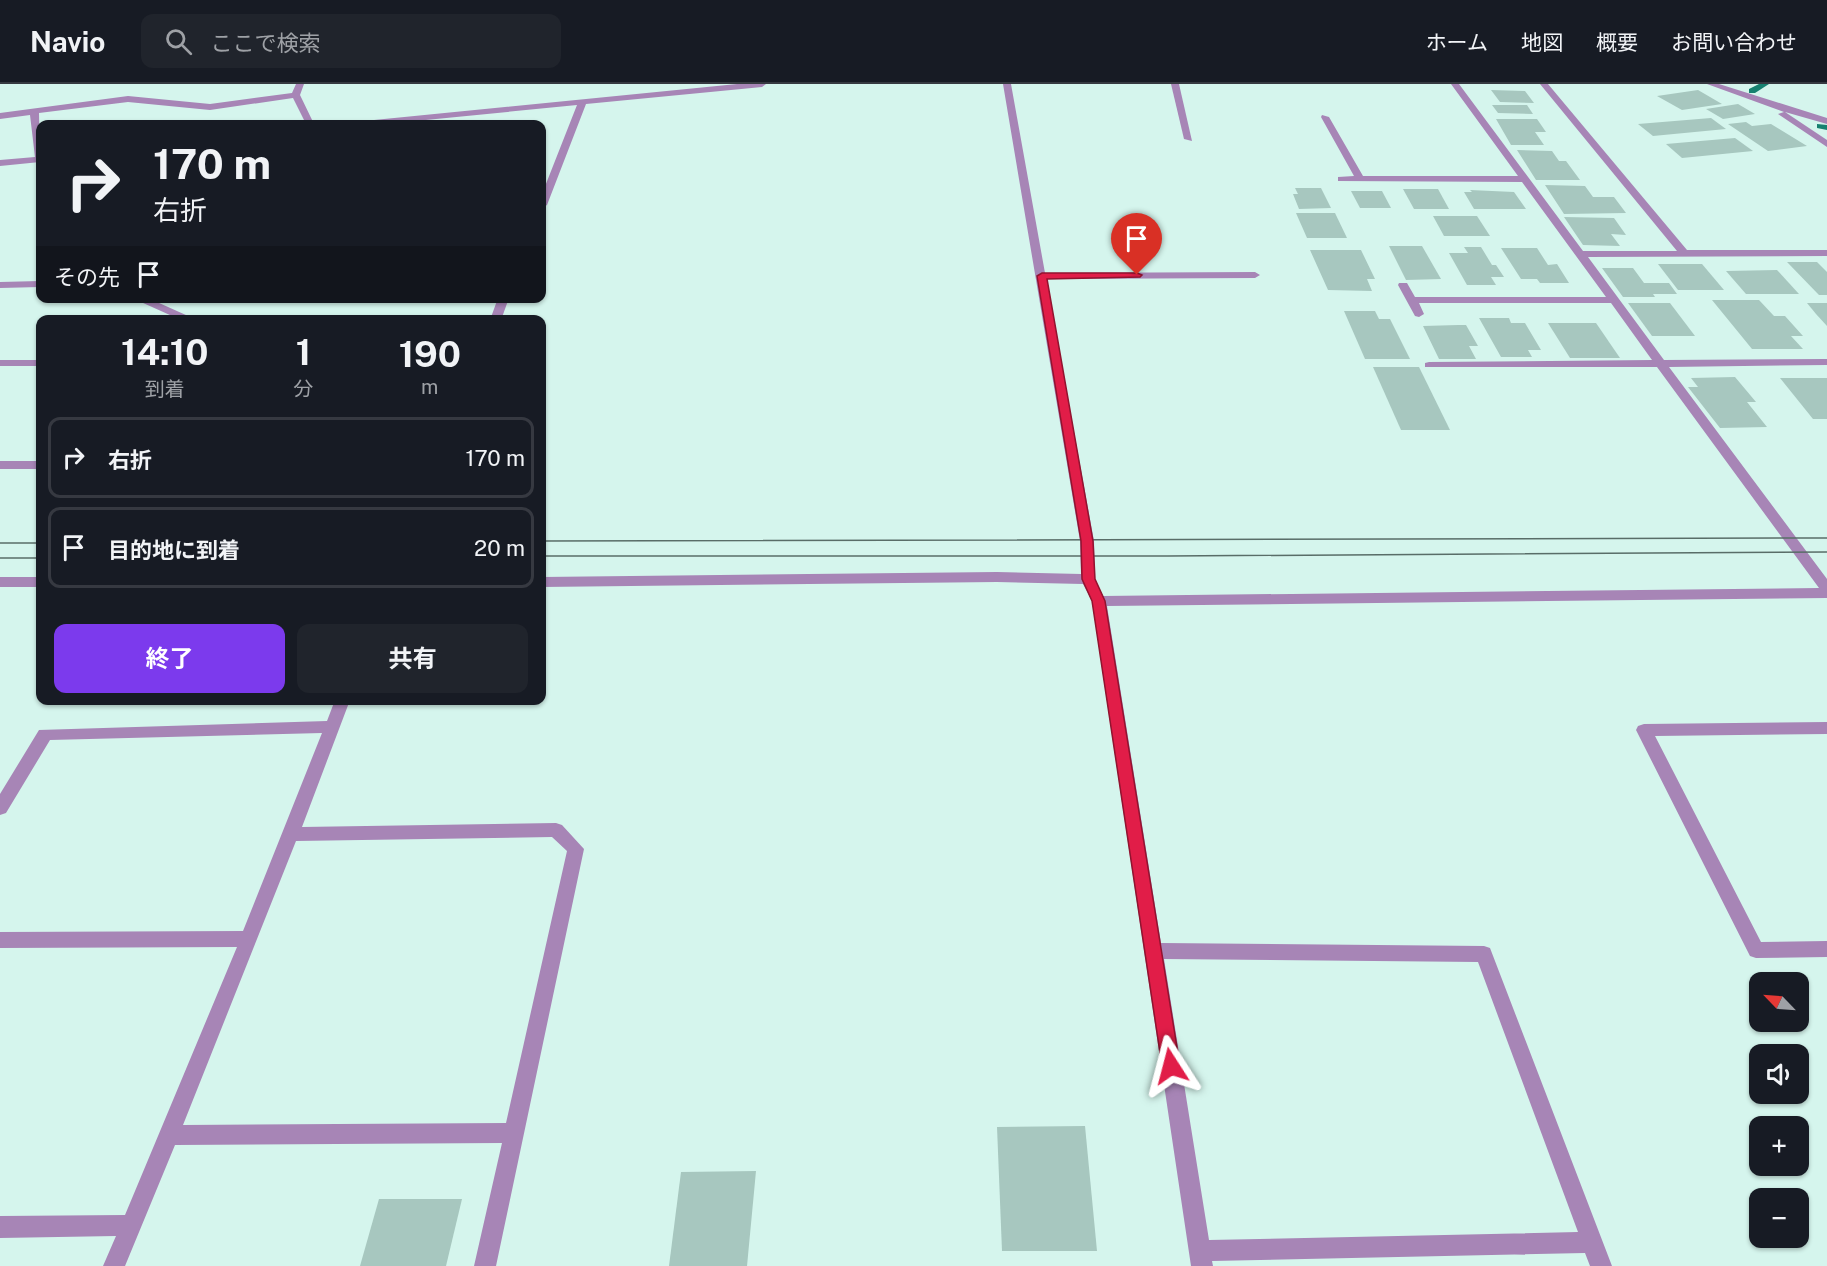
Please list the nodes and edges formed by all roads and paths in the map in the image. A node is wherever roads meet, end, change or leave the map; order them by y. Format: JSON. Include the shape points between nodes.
{"nodes":[{"id":1,"x":300,"y":84,"type":"edge"},
{"id":2,"x":762,"y":84,"type":"edge"},
{"id":3,"x":1007,"y":84,"type":"edge"},
{"id":4,"x":1175,"y":84,"type":"edge"},
{"id":5,"x":1455,"y":84,"type":"edge"},
{"id":6,"x":1544,"y":84,"type":"edge"},
{"id":7,"x":1711,"y":84,"type":"edge"},
{"id":8,"x":741,"y":85,"type":"edge"},
{"id":9,"x":296,"y":95,"type":"junction"},
{"id":10,"x":583,"y":101,"type":"junction"},
{"id":11,"x":1767,"y":104,"type":"junction"},
{"id":12,"x":34,"y":111,"type":"junction"},
{"id":13,"x":0,"y":117,"type":"edge"},
{"id":14,"x":1325,"y":117,"type":"dead end"},
{"id":15,"x":308,"y":120,"type":"edge"},
{"id":16,"x":402,"y":120,"type":"edge"},
{"id":17,"x":1827,"y":121,"type":"edge"},
{"id":18,"x":36,"y":127,"type":"edge"},
{"id":19,"x":1189,"y":139,"type":"dead end"},
{"id":20,"x":1827,"y":144,"type":"edge"},
{"id":21,"x":36,"y":160,"type":"edge"},
{"id":22,"x":0,"y":164,"type":"edge"},
{"id":23,"x":1341,"y":179,"type":"dead end"},
{"id":24,"x":1360,"y":179,"type":"junction"},
{"id":25,"x":1525,"y":179,"type":"junction"},
{"id":26,"x":546,"y":195,"type":"edge"},
{"id":27,"x":1684,"y":253,"type":"junction"},
{"id":28,"x":1827,"y":253,"type":"edge"},
{"id":29,"x":1580,"y":254,"type":"junction"},
{"id":30,"x":1255,"y":275,"type":"dead end"},
{"id":31,"x":1042,"y":276,"type":"junction"},
{"id":32,"x":36,"y":284,"type":"edge"},
{"id":33,"x":0,"y":285,"type":"edge"},
{"id":34,"x":1403,"y":285,"type":"dead end"},
{"id":35,"x":1411,"y":300,"type":"junction"},
{"id":36,"x":1614,"y":300,"type":"junction"},
{"id":37,"x":150,"y":303,"type":"edge"},
{"id":38,"x":1419,"y":314,"type":"dead end"},
{"id":39,"x":180,"y":315,"type":"edge"},
{"id":40,"x":1827,"y":362,"type":"edge"},
{"id":41,"x":0,"y":363,"type":"edge"},
{"id":42,"x":36,"y":363,"type":"edge"},
{"id":43,"x":1661,"y":363,"type":"junction"},
{"id":44,"x":1429,"y":365,"type":"dead end"},
{"id":45,"x":0,"y":465,"type":"edge"},
{"id":46,"x":36,"y":465,"type":"edge"},
{"id":47,"x":1821,"y":573,"type":"edge"},
{"id":48,"x":1088,"y":579,"type":"junction"},
{"id":49,"x":0,"y":582,"type":"edge"},
{"id":50,"x":36,"y":582,"type":"edge"},
{"id":51,"x":546,"y":582,"type":"edge"},
{"id":52,"x":1827,"y":591,"type":"edge"},
{"id":53,"x":1099,"y":601,"type":"junction"},
{"id":54,"x":341,"y":705,"type":"edge"},
{"id":55,"x":332,"y":727,"type":"junction"},
{"id":56,"x":1827,"y":728,"type":"edge"},
{"id":57,"x":0,"y":808,"type":"edge"},
{"id":58,"x":290,"y":834,"type":"junction"},
{"id":59,"x":248,"y":939,"type":"junction"},
{"id":60,"x":0,"y":940,"type":"edge"},
{"id":61,"x":1827,"y":950,"type":"edge"},
{"id":62,"x":1153,"y":951,"type":"junction"},
{"id":63,"x":515,"y":1133,"type":"junction"},
{"id":64,"x":169,"y":1135,"type":"junction"},
{"id":65,"x":131,"y":1225,"type":"junction"},
{"id":66,"x":0,"y":1227,"type":"edge"},
{"id":67,"x":1592,"y":1242,"type":"junction"},
{"id":68,"x":1201,"y":1259,"type":"edge"},
{"id":69,"x":114,"y":1266,"type":"edge"},
{"id":70,"x":485,"y":1266,"type":"edge"},
{"id":71,"x":1601,"y":1266,"type":"edge"}],
"edges":[{"from":1,"to":9,"type":"street"},
{"from":2,"to":8,"type":"street"},
{"from":3,"to":31,"type":"street"},
{"from":4,"to":19,"type":"street"},
{"from":5,"to":25,"type":"street"},
{"from":6,"to":27,"type":"street"},
{"from":7,"to":11,"type":"street"},
{"from":8,"to":10,"type":"street"},
{"from":9,"to":12,"type":"street","via":[[210,106],[128,99]]},
{"from":9,"to":15,"type":"street"},
{"from":10,"to":16,"type":"street"},
{"from":10,"to":26,"type":"street"},
{"from":11,"to":17,"type":"street"},
{"from":11,"to":20,"type":"street"},
{"from":12,"to":13,"type":"street"},
{"from":12,"to":18,"type":"street"},
{"from":14,"to":24,"type":"street"},
{"from":21,"to":22,"type":"street"},
{"from":23,"to":24,"type":"street"},
{"from":24,"to":25,"type":"street"},
{"from":25,"to":29,"type":"street"},
{"from":27,"to":28,"type":"street"},
{"from":27,"to":29,"type":"street"},
{"from":29,"to":36,"type":"street"},
{"from":30,"to":31,"type":"street"},
{"from":31,"to":48,"type":"street","via":[[1087,541]]},
{"from":32,"to":33,"type":"street"},
{"from":34,"to":35,"type":"street"},
{"from":35,"to":36,"type":"street"},
{"from":35,"to":38,"type":"street"},
{"from":36,"to":43,"type":"street"},
{"from":37,"to":39,"type":"street"},
{"from":40,"to":43,"type":"street"},
{"from":41,"to":42,"type":"street"},
{"from":43,"to":44,"type":"street"},
{"from":43,"to":47,"type":"street"},
{"from":45,"to":46,"type":"street"},
{"from":47,"to":52,"type":"street"},
{"from":48,"to":51,"type":"street"},
{"from":48,"to":53,"type":"street"},
{"from":49,"to":50,"type":"street"},
{"from":52,"to":53,"type":"street"},
{"from":53,"to":62,"type":"street"},
{"from":54,"to":55,"type":"street"},
{"from":55,"to":57,"type":"street","via":[[45,734]]},
{"from":55,"to":58,"type":"street"},
{"from":56,"to":61,"type":"street","via":[[1644,730],[1756,950]]},
{"from":58,"to":59,"type":"street"},
{"from":58,"to":63,"type":"street","via":[[556,830],[576,849]]},
{"from":59,"to":60,"type":"street"},
{"from":59,"to":64,"type":"street"},
{"from":62,"to":67,"type":"street","via":[[1484,954]]},
{"from":62,"to":68,"type":"street"},
{"from":63,"to":64,"type":"street"},
{"from":63,"to":70,"type":"street"},
{"from":64,"to":65,"type":"street"},
{"from":65,"to":66,"type":"street"},
{"from":65,"to":69,"type":"street"},
{"from":67,"to":68,"type":"street"},
{"from":67,"to":71,"type":"street"}]}
